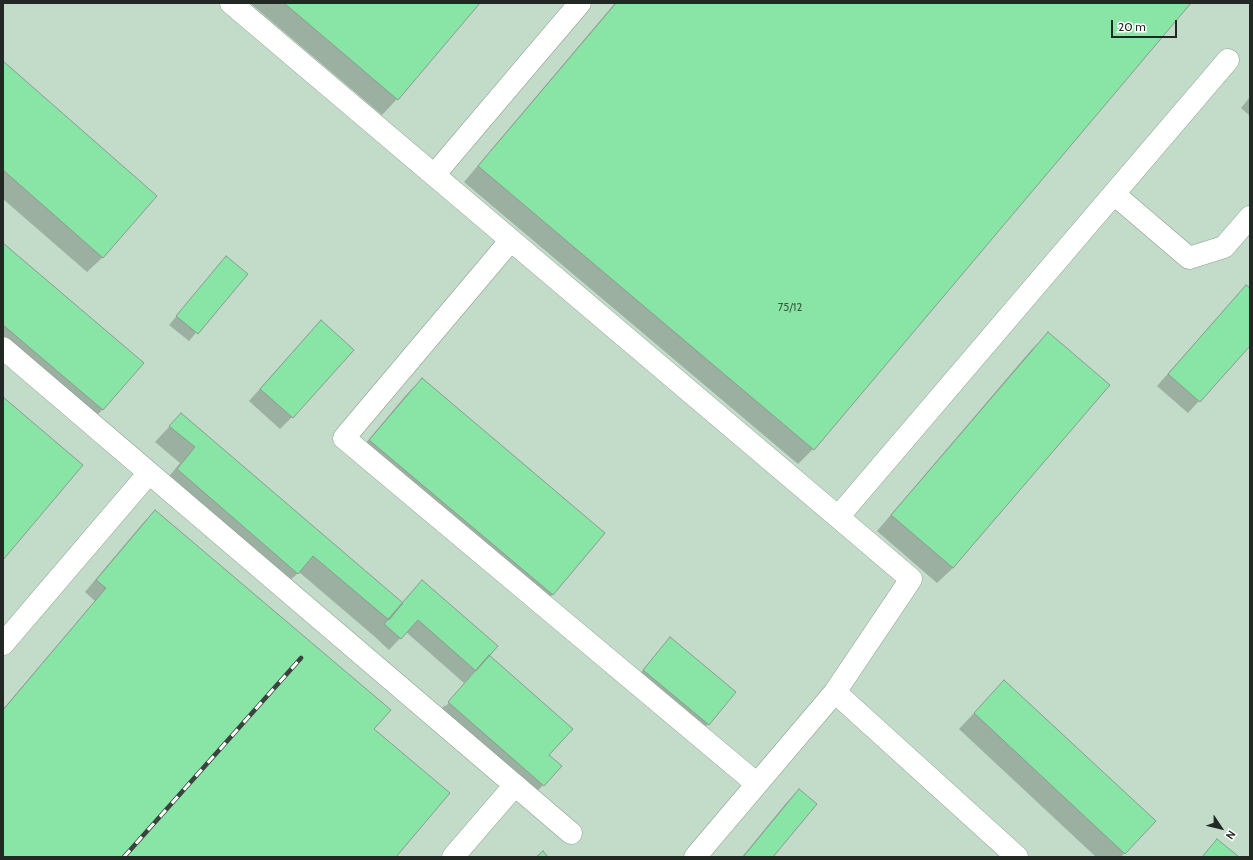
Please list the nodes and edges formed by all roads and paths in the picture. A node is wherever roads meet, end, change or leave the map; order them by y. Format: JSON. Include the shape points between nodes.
{"nodes":[{"id":1,"x":231,"y":3,"type":"edge"},
{"id":2,"x":580,"y":3,"type":"edge"},
{"id":3,"x":1228,"y":60,"type":"dead end"},
{"id":4,"x":434,"y":174,"type":"junction"},
{"id":5,"x":1114,"y":194,"type":"junction"},
{"id":6,"x":1250,"y":217,"type":"edge"},
{"id":7,"x":511,"y":240,"type":"junction"},
{"id":8,"x":3,"y":348,"type":"edge"},
{"id":9,"x":149,"y":473,"type":"junction"},
{"id":10,"x":838,"y":516,"type":"junction"},
{"id":11,"x":3,"y":644,"type":"edge"},
{"id":12,"x":834,"y":692,"type":"junction"},
{"id":13,"x":757,"y":784,"type":"junction"},
{"id":14,"x":514,"y":785,"type":"junction"},
{"id":15,"x":571,"y":833,"type":"dead end"},
{"id":16,"x":453,"y":857,"type":"edge"},
{"id":17,"x":695,"y":857,"type":"edge"},
{"id":18,"x":1016,"y":857,"type":"edge"}],
"edges":[{"from":1,"to":4,"type":"lane"},
{"from":2,"to":4,"type":"lane"},
{"from":3,"to":5,"type":"lane"},
{"from":4,"to":7,"type":"lane"},
{"from":5,"to":6,"type":"lane","via":[[1189,258],[1224,247]]},
{"from":5,"to":10,"type":"lane"},
{"from":7,"to":10,"type":"lane"},
{"from":7,"to":13,"type":"lane","via":[[344,438]]},
{"from":8,"to":9,"type":"lane"},
{"from":9,"to":11,"type":"lane"},
{"from":9,"to":14,"type":"lane"},
{"from":10,"to":12,"type":"lane","via":[[911,579]]},
{"from":12,"to":13,"type":"lane"},
{"from":12,"to":18,"type":"lane"},
{"from":13,"to":17,"type":"lane"},
{"from":14,"to":15,"type":"lane"},
{"from":14,"to":16,"type":"lane"}]}
